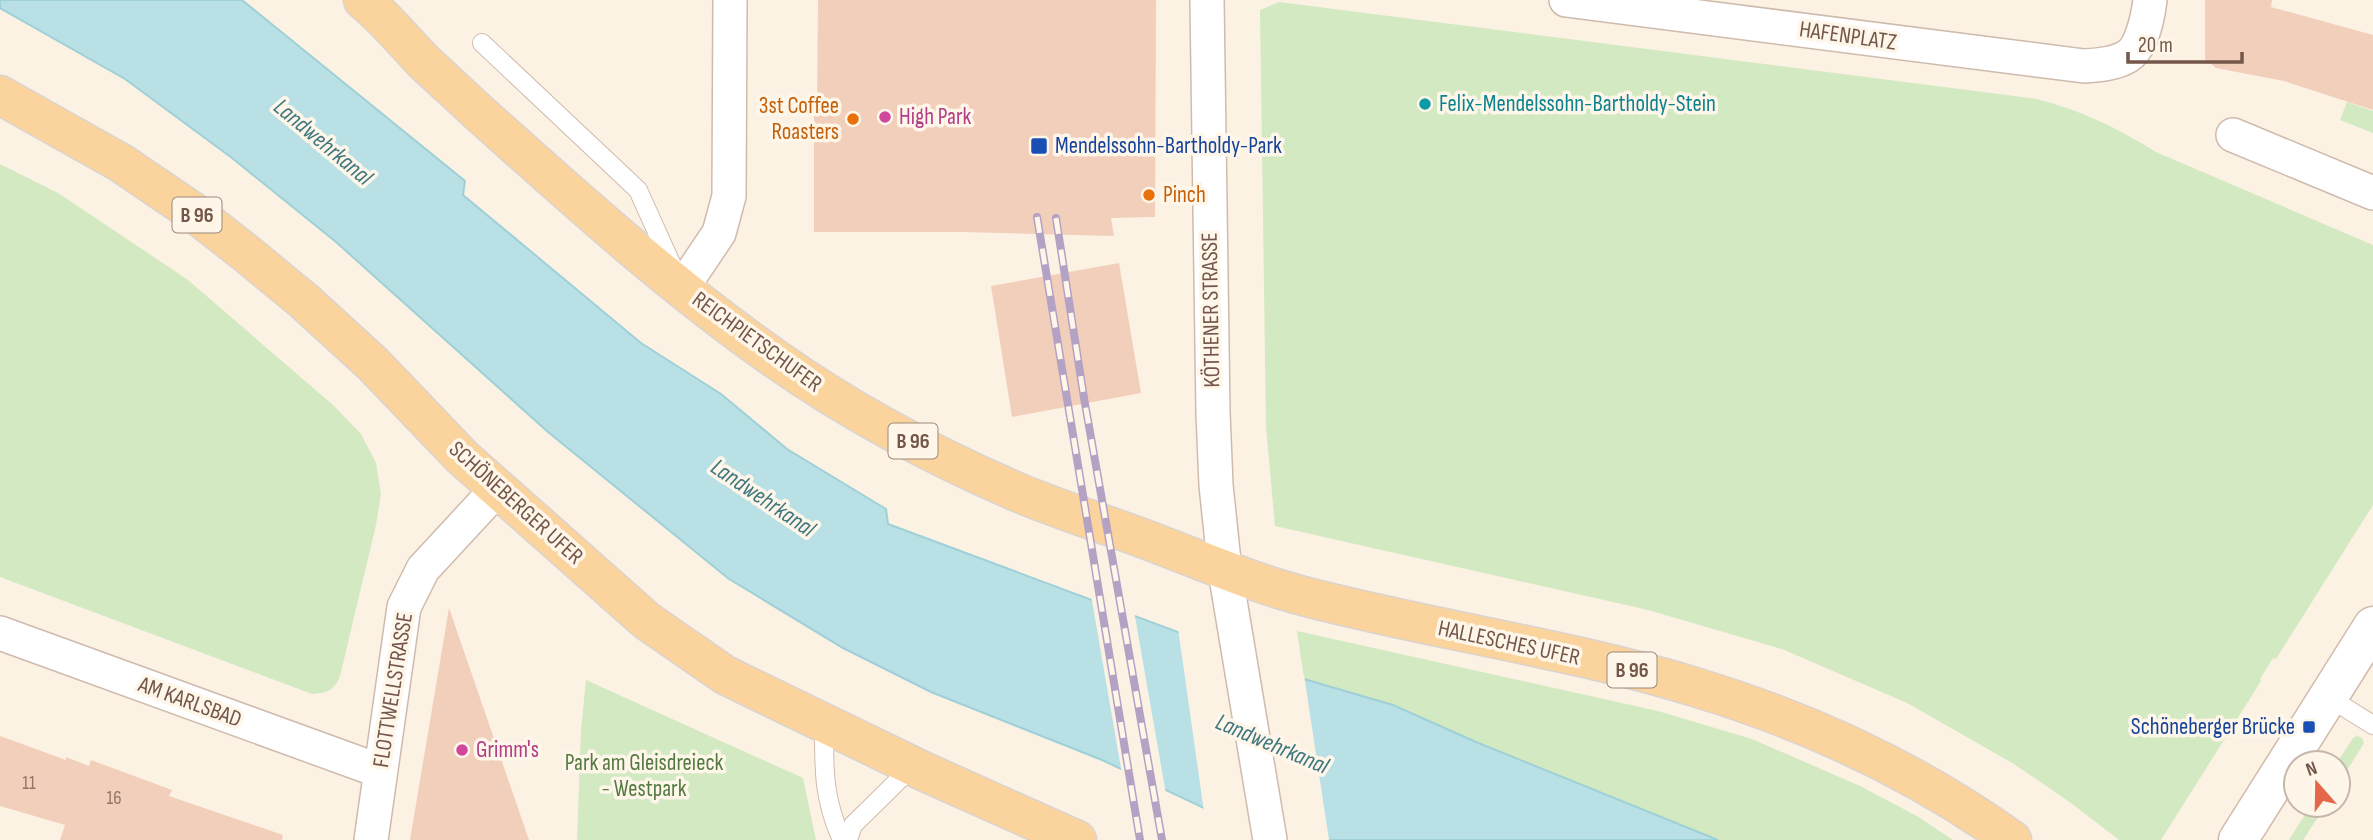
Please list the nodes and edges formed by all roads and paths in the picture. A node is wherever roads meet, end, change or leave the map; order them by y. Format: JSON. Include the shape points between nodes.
{"nodes":[{"id":1,"x":730,"y":0,"type":"edge"},
{"id":2,"x":1207,"y":0,"type":"edge"},
{"id":3,"x":1566,"y":0,"type":"edge"},
{"id":4,"x":2150,"y":0,"type":"edge"},
{"id":5,"x":370,"y":2,"type":"edge"},
{"id":6,"x":482,"y":43,"type":"dead end"},
{"id":7,"x":0,"y":95,"type":"edge"},
{"id":8,"x":2233,"y":135,"type":"dead end"},
{"id":9,"x":2373,"y":193,"type":"edge"},
{"id":10,"x":682,"y":288,"type":"junction"},
{"id":11,"x":499,"y":488,"type":"junction"},
{"id":12,"x":1225,"y":571,"type":"junction"},
{"id":13,"x":2373,"y":626,"type":"edge"},
{"id":14,"x":0,"y":633,"type":"edge"},
{"id":15,"x":2328,"y":697,"type":"junction"},
{"id":16,"x":824,"y":724,"type":"junction"},
{"id":17,"x":2373,"y":725,"type":"edge"},
{"id":18,"x":913,"y":766,"type":"junction"},
{"id":19,"x":380,"y":771,"type":"junction"},
{"id":20,"x":370,"y":840,"type":"edge"},
{"id":21,"x":842,"y":840,"type":"edge"},
{"id":22,"x":848,"y":840,"type":"edge"},
{"id":23,"x":1077,"y":840,"type":"edge"},
{"id":24,"x":1270,"y":840,"type":"edge"},
{"id":25,"x":2012,"y":840,"type":"edge"},
{"id":26,"x":2238,"y":840,"type":"edge"}],
"edges":[{"from":1,"to":10,"type":"street","via":[[729,195],[719,233]]},
{"from":2,"to":12,"type":"street","name":"KÖTHENER STRASSE","via":[[1213,437]]},
{"from":3,"to":4,"type":"street","name":"HAFENPLATZ","via":[[2067,66],[2108,64],[2130,55],[2143,34]]},
{"from":5,"to":10,"type":"main road","name":"REICHPIETSCHUFER","number":"B 96","via":[[467,102]]},
{"from":6,"to":10,"type":"lane","via":[[638,190]]},
{"from":7,"to":11,"type":"main road","name":"SCHÖNEBERGER UFER","number":"B 96","via":[[121,163],[247,254],[373,364],[462,457]]},
{"from":8,"to":9,"type":"street"},
{"from":10,"to":12,"type":"main road","name":"REICHPIETSCHUFER","number":"B 96","via":[[779,361],[921,446],[1020,493]]},
{"from":11,"to":16,"type":"main road","name":"SCHÖNEBERGER UFER","number":"B 96","via":[[647,621],[725,675]]},
{"from":11,"to":19,"type":"street","name":"FLOTTWELLSTRASSE","via":[[423,569],[404,607]]},
{"from":12,"to":24,"type":"street","name":"KÖTHENER STRASSE"},
{"from":12,"to":25,"type":"main road","name":"HALLESCHES UFER","number":"B 96","via":[[1306,597],[1632,670],[1753,706],[1892,766]]},
{"from":13,"to":15,"type":"street"},
{"from":14,"to":19,"type":"street","name":"AM KARLSBAD"},
{"from":15,"to":17,"type":"lane"},
{"from":15,"to":26,"type":"street"},
{"from":16,"to":18,"type":"main road","name":"SCHÖNEBERGER UFER","number":"B 96"},
{"from":16,"to":21,"type":"lane","via":[[824,779]]},
{"from":18,"to":22,"type":"lane","via":[[852,825]]},
{"from":18,"to":23,"type":"main road","name":"SCHÖNEBERGER UFER","number":"B 96"},
{"from":19,"to":20,"type":"street","name":"FLOTTWELLSTRASSE"}]}
